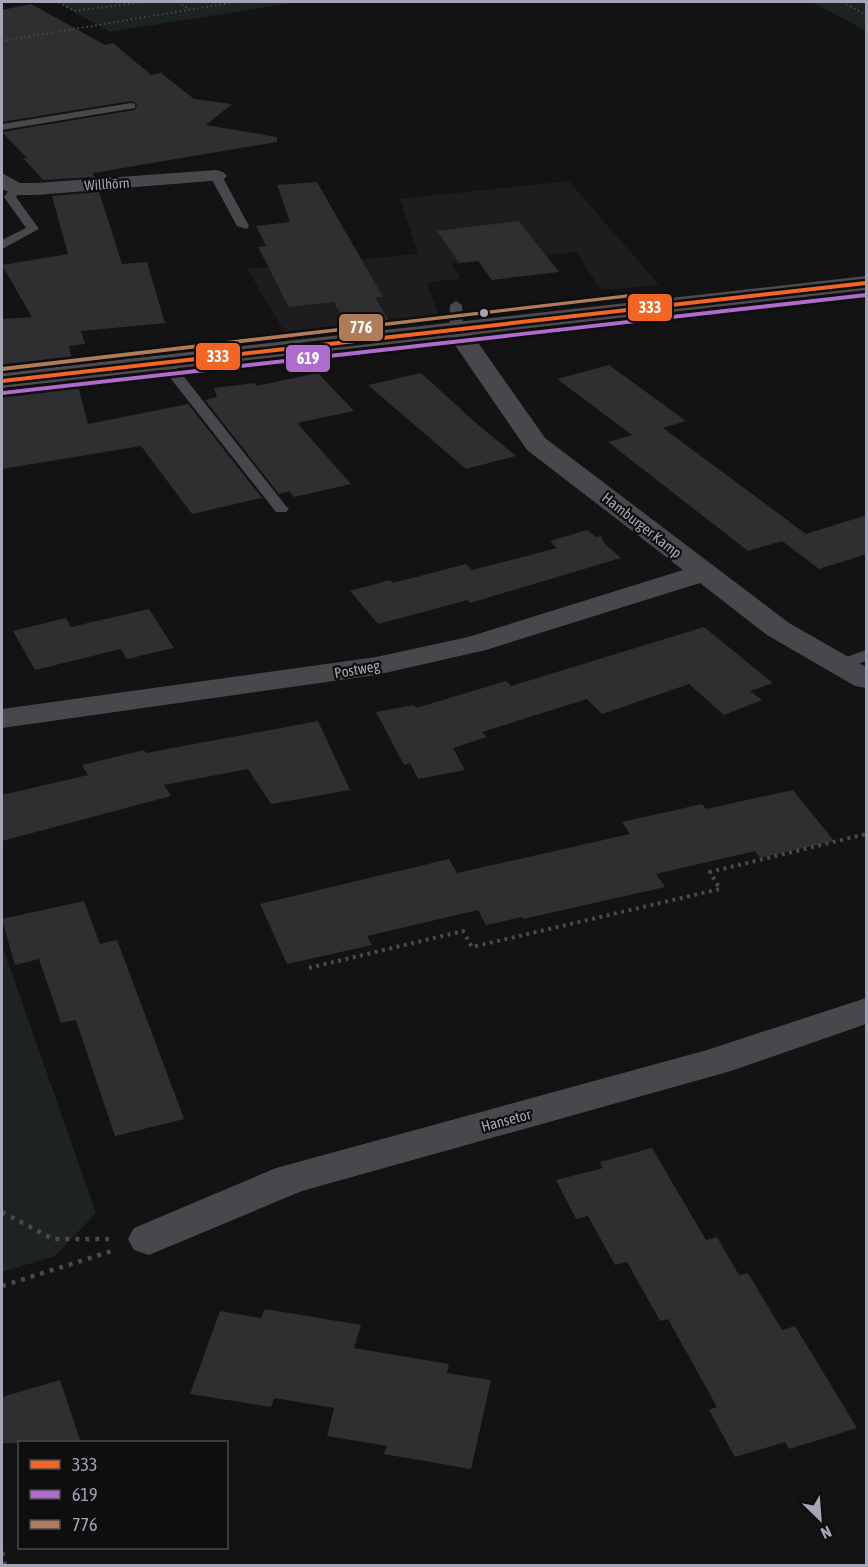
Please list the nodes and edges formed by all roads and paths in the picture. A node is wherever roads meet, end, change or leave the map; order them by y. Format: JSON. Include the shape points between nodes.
{"nodes":[{"id":1,"x":59,"y":2,"type":"edge"},
{"id":2,"x":144,"y":2,"type":"edge"},
{"id":3,"x":178,"y":2,"type":"edge"},
{"id":4,"x":236,"y":2,"type":"edge"},
{"id":5,"x":842,"y":2,"type":"edge"},
{"id":6,"x":189,"y":9,"type":"junction"},
{"id":7,"x":867,"y":15,"type":"edge"},
{"id":8,"x":2,"y":40,"type":"edge"},
{"id":9,"x":131,"y":106,"type":"dead end"},
{"id":10,"x":2,"y":127,"type":"edge"},
{"id":11,"x":216,"y":176,"type":"joint"},
{"id":12,"x":8,"y":184,"type":"edge"},
{"id":13,"x":243,"y":226,"type":"dead end"},
{"id":14,"x":2,"y":245,"type":"edge"},
{"id":15,"x":867,"y":283,"type":"edge"},
{"id":16,"x":456,"y":317,"type":"junction"},
{"id":17,"x":165,"y":362,"type":"junction"},
{"id":18,"x":2,"y":381,"type":"edge"},
{"id":19,"x":281,"y":509,"type":"dead end"},
{"id":20,"x":704,"y":573,"type":"junction"},
{"id":21,"x":854,"y":660,"type":"edge"},
{"id":22,"x":867,"y":679,"type":"edge"},
{"id":23,"x":2,"y":719,"type":"edge"},
{"id":24,"x":867,"y":834,"type":"edge"},
{"id":25,"x":309,"y":968,"type":"dead end"},
{"id":26,"x":867,"y":1011,"type":"edge"},
{"id":27,"x":2,"y":1212,"type":"edge"},
{"id":28,"x":149,"y":1239,"type":"junction"},
{"id":29,"x":2,"y":1286,"type":"edge"},
{"id":30,"x":2,"y":1552,"type":"edge"},
{"id":31,"x":5,"y":1566,"type":"edge"}],
"edges":[{"from":1,"to":2,"type":"path","via":[[74,11]]},
{"from":3,"to":6,"type":"path"},
{"from":4,"to":6,"type":"path"},
{"from":5,"to":7,"type":"path"},
{"from":6,"to":8,"type":"path"},
{"from":9,"to":10,"type":"lane"},
{"from":11,"to":12,"type":"street","name":"Willhörn"},
{"from":11,"to":13,"type":"lane"},
{"from":12,"to":14,"type":"lane","via":[[10,196],[33,229]]},
{"from":15,"to":16,"type":"main road"},
{"from":16,"to":17,"type":"main road"},
{"from":16,"to":20,"type":"street","name":"Hamburger Kamp","via":[[537,444]]},
{"from":17,"to":18,"type":"main road"},
{"from":17,"to":19,"type":"lane"},
{"from":20,"to":21,"type":"street","name":"Hamburger Kamp","via":[[778,629]]},
{"from":20,"to":23,"type":"street","name":"Postweg","via":[[475,644],[376,666]]},
{"from":21,"to":22,"type":"street","name":"Hamburger Kamp"},
{"from":24,"to":25,"type":"path","via":[[710,872],[720,889],[709,892],[472,947],[463,932]]},
{"from":26,"to":28,"type":"street","name":"Hansetor","via":[[717,1061],[290,1179]]},
{"from":27,"to":28,"type":"path","via":[[53,1239]]},
{"from":28,"to":29,"type":"path"},
{"from":30,"to":31,"type":"path"}]}
